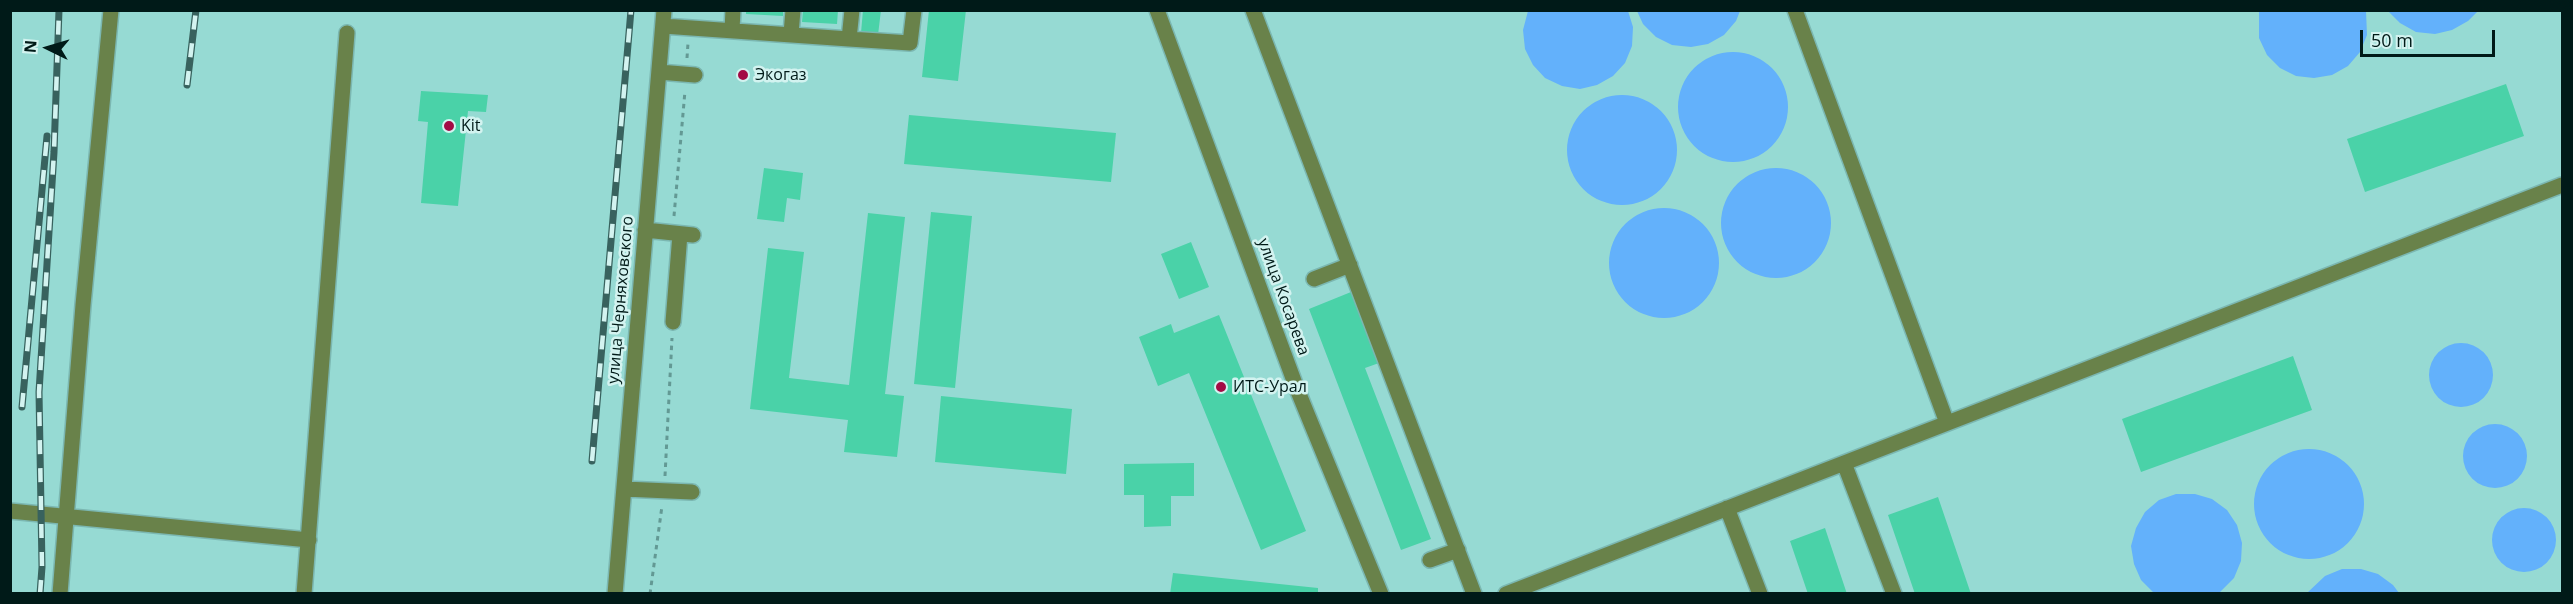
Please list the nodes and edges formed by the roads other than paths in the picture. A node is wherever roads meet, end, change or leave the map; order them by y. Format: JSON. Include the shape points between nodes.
{"nodes":[{"id":1,"x":111,"y":10,"type":"edge"},
{"id":2,"x":734,"y":10,"type":"edge"},
{"id":3,"x":793,"y":10,"type":"edge"},
{"id":4,"x":852,"y":10,"type":"edge"},
{"id":5,"x":914,"y":10,"type":"edge"},
{"id":6,"x":1157,"y":10,"type":"edge"},
{"id":7,"x":1253,"y":10,"type":"edge"},
{"id":8,"x":1795,"y":10,"type":"edge"},
{"id":9,"x":663,"y":18,"type":"edge"},
{"id":10,"x":732,"y":30,"type":"junction"},
{"id":11,"x":347,"y":33,"type":"dead end"},
{"id":12,"x":791,"y":34,"type":"junction"},
{"id":13,"x":849,"y":39,"type":"junction"},
{"id":14,"x":659,"y":72,"type":"junction"},
{"id":15,"x":691,"y":74,"type":"road end"},
{"id":16,"x":2562,"y":185,"type":"edge"},
{"id":17,"x":645,"y":230,"type":"junction"},
{"id":18,"x":1350,"y":265,"type":"junction"},
{"id":19,"x":1314,"y":279,"type":"dead end"},
{"id":20,"x":673,"y":322,"type":"road end"},
{"id":21,"x":1947,"y":423,"type":"junction"},
{"id":22,"x":1844,"y":463,"type":"junction"},
{"id":23,"x":624,"y":489,"type":"junction"},
{"id":24,"x":692,"y":492,"type":"dead end"},
{"id":25,"x":1727,"y":508,"type":"junction"},
{"id":26,"x":10,"y":512,"type":"edge"},
{"id":27,"x":67,"y":516,"type":"junction"},
{"id":28,"x":309,"y":540,"type":"junction"},
{"id":29,"x":1458,"y":550,"type":"junction"},
{"id":30,"x":1430,"y":560,"type":"dead end"},
{"id":31,"x":60,"y":594,"type":"edge"},
{"id":32,"x":304,"y":594,"type":"edge"},
{"id":33,"x":615,"y":594,"type":"edge"},
{"id":34,"x":1381,"y":594,"type":"edge"},
{"id":35,"x":1474,"y":594,"type":"edge"},
{"id":36,"x":1506,"y":594,"type":"edge"},
{"id":37,"x":1760,"y":594,"type":"edge"},
{"id":38,"x":1894,"y":594,"type":"edge"}],
"edges":[{"from":1,"to":27,"type":"street"},
{"from":2,"to":10,"type":"street"},
{"from":3,"to":12,"type":"street"},
{"from":4,"to":13,"type":"street"},
{"from":5,"to":13,"type":"street","via":[[910,44]]},
{"from":6,"to":34,"type":"street","name":"улица Косарева","via":[[1297,389]]},
{"from":7,"to":18,"type":"street"},
{"from":8,"to":21,"type":"street"},
{"from":9,"to":10,"type":"street","via":[[688,27]]},
{"from":9,"to":14,"type":"street","name":"улица Черняховского"},
{"from":10,"to":12,"type":"street"},
{"from":11,"to":28,"type":"street"},
{"from":12,"to":13,"type":"street"},
{"from":14,"to":15,"type":"street"},
{"from":14,"to":17,"type":"street","name":"улица Черняховского"},
{"from":16,"to":21,"type":"street"},
{"from":17,"to":20,"type":"street","via":[[682,234]]},
{"from":17,"to":23,"type":"street","name":"улица Черняховского"},
{"from":18,"to":19,"type":"street"},
{"from":18,"to":29,"type":"street"},
{"from":21,"to":22,"type":"street"},
{"from":22,"to":25,"type":"street"},
{"from":22,"to":38,"type":"street"},
{"from":23,"to":24,"type":"street"},
{"from":23,"to":33,"type":"street","name":"улица Черняховского"},
{"from":25,"to":36,"type":"street"},
{"from":25,"to":37,"type":"street"},
{"from":26,"to":27,"type":"street"},
{"from":27,"to":28,"type":"street"},
{"from":27,"to":31,"type":"street"},
{"from":28,"to":32,"type":"street"},
{"from":29,"to":30,"type":"street"},
{"from":29,"to":35,"type":"street"}]}
